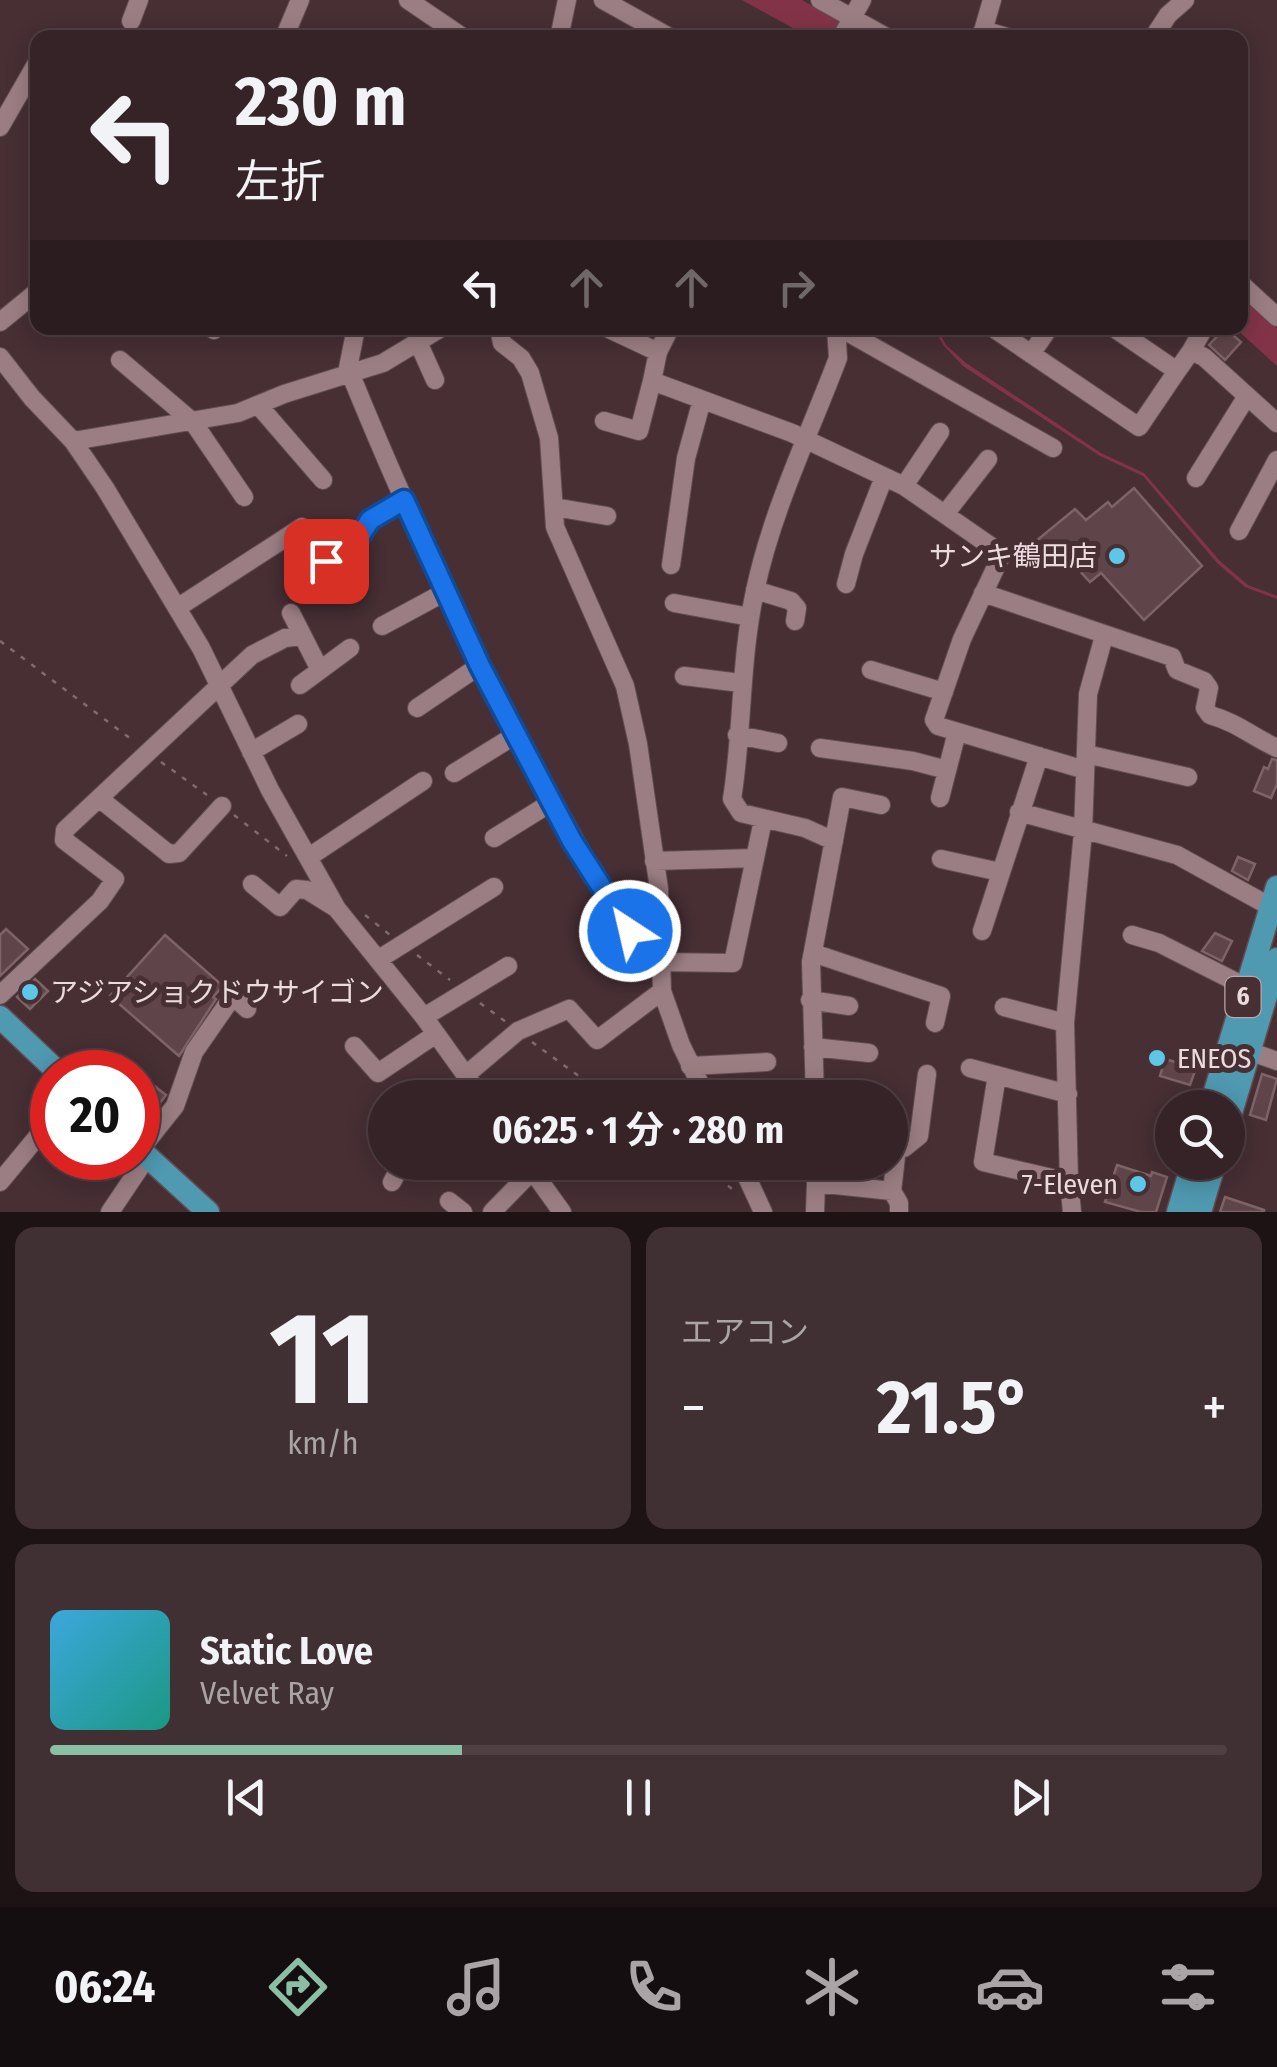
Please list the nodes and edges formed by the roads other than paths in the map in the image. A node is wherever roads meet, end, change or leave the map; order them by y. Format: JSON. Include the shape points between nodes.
{"nodes":[{"id":1,"x":139,"y":0,"type":"edge"},
{"id":2,"x":300,"y":0,"type":"edge"},
{"id":3,"x":408,"y":0,"type":"edge"},
{"id":4,"x":567,"y":0,"type":"edge"},
{"id":5,"x":602,"y":0,"type":"edge"},
{"id":6,"x":820,"y":0,"type":"edge"},
{"id":7,"x":862,"y":0,"type":"edge"},
{"id":8,"x":992,"y":0,"type":"edge"},
{"id":9,"x":1185,"y":0,"type":"edge"},
{"id":10,"x":852,"y":18,"type":"junction"},
{"id":11,"x":131,"y":21,"type":"dead end"},
{"id":12,"x":287,"y":30,"type":"edge"},
{"id":13,"x":452,"y":30,"type":"edge"},
{"id":14,"x":561,"y":30,"type":"edge"},
{"id":15,"x":656,"y":30,"type":"edge"},
{"id":16,"x":845,"y":30,"type":"edge"},
{"id":17,"x":874,"y":30,"type":"edge"},
{"id":18,"x":983,"y":30,"type":"edge"},
{"id":19,"x":1158,"y":30,"type":"edge"},
{"id":20,"x":30,"y":76,"type":"edge"},
{"id":21,"x":0,"y":127,"type":"edge"},
{"id":22,"x":1248,"y":290,"type":"edge"},
{"id":23,"x":30,"y":298,"type":"edge"},
{"id":24,"x":1277,"y":317,"type":"edge"},
{"id":25,"x":0,"y":322,"type":"edge"},
{"id":26,"x":355,"y":335,"type":"edge"},
{"id":27,"x":429,"y":335,"type":"edge"},
{"id":28,"x":500,"y":335,"type":"edge"},
{"id":29,"x":622,"y":335,"type":"edge"},
{"id":30,"x":666,"y":335,"type":"edge"},
{"id":31,"x":835,"y":335,"type":"edge"},
{"id":32,"x":845,"y":335,"type":"edge"},
{"id":33,"x":1003,"y":335,"type":"edge"},
{"id":34,"x":1044,"y":335,"type":"edge"},
{"id":35,"x":1124,"y":335,"type":"edge"},
{"id":36,"x":1200,"y":335,"type":"edge"},
{"id":37,"x":418,"y":342,"type":"junction"},
{"id":38,"x":1192,"y":350,"type":"junction"},
{"id":39,"x":658,"y":352,"type":"junction"},
{"id":40,"x":1031,"y":354,"type":"junction"},
{"id":41,"x":0,"y":357,"type":"edge"},
{"id":42,"x":120,"y":360,"type":"dead end"},
{"id":43,"x":1177,"y":372,"type":"junction"},
{"id":44,"x":350,"y":375,"type":"junction"},
{"id":45,"x":435,"y":380,"type":"dead end"},
{"id":46,"x":652,"y":380,"type":"junction"},
{"id":47,"x":1247,"y":396,"type":"junction"},
{"id":48,"x":702,"y":400,"type":"junction"},
{"id":49,"x":259,"y":406,"type":"junction"},
{"id":50,"x":604,"y":421,"type":"dead end"},
{"id":51,"x":193,"y":422,"type":"junction"},
{"id":52,"x":1277,"y":423,"type":"edge"},
{"id":53,"x":940,"y":432,"type":"dead end"},
{"id":54,"x":73,"y":441,"type":"junction"},
{"id":55,"x":807,"y":441,"type":"junction"},
{"id":56,"x":1053,"y":448,"type":"dead end"},
{"id":57,"x":988,"y":459,"type":"dead end"},
{"id":58,"x":1277,"y":460,"type":"edge"},
{"id":59,"x":884,"y":477,"type":"junction"},
{"id":60,"x":1196,"y":478,"type":"dead end"},
{"id":61,"x":323,"y":480,"type":"dead end"},
{"id":62,"x":904,"y":486,"type":"junction"},
{"id":63,"x":244,"y":497,"type":"dead end"},
{"id":64,"x":404,"y":500,"type":"junction"},
{"id":65,"x":554,"y":507,"type":"junction"},
{"id":66,"x":945,"y":514,"type":"junction"},
{"id":67,"x":606,"y":516,"type":"dead end"},
{"id":68,"x":1239,"y":531,"type":"dead end"},
{"id":69,"x":326,"y":561,"type":"junction"},
{"id":70,"x":672,"y":565,"type":"dead end"},
{"id":71,"x":336,"y":579,"type":"dead end"},
{"id":72,"x":846,"y":584,"type":"dead end"},
{"id":73,"x":755,"y":590,"type":"junction"},
{"id":74,"x":445,"y":592,"type":"junction"},
{"id":75,"x":983,"y":593,"type":"junction"},
{"id":76,"x":674,"y":603,"type":"dead end"},
{"id":77,"x":177,"y":608,"type":"junction"},
{"id":78,"x":290,"y":613,"type":"dead end"},
{"id":79,"x":750,"y":616,"type":"junction"},
{"id":80,"x":795,"y":621,"type":"dead end"},
{"id":81,"x":382,"y":626,"type":"dead end"},
{"id":82,"x":302,"y":636,"type":"junction"},
{"id":83,"x":1104,"y":636,"type":"junction"},
{"id":84,"x":350,"y":648,"type":"dead end"},
{"id":85,"x":480,"y":666,"type":"junction"},
{"id":86,"x":320,"y":670,"type":"junction"},
{"id":87,"x":871,"y":670,"type":"dead end"},
{"id":88,"x":684,"y":676,"type":"dead end"},
{"id":89,"x":218,"y":684,"type":"junction"},
{"id":90,"x":741,"y":684,"type":"junction"},
{"id":91,"x":300,"y":685,"type":"dead end"},
{"id":92,"x":944,"y":692,"type":"junction"},
{"id":93,"x":418,"y":708,"type":"dead end"},
{"id":94,"x":298,"y":724,"type":"dead end"},
{"id":95,"x":957,"y":732,"type":"junction"},
{"id":96,"x":517,"y":734,"type":"junction"},
{"id":97,"x":738,"y":734,"type":"junction"},
{"id":98,"x":778,"y":743,"type":"dead end"},
{"id":99,"x":820,"y":748,"type":"dead end"},
{"id":100,"x":1277,"y":748,"type":"edge"},
{"id":101,"x":251,"y":752,"type":"junction"},
{"id":102,"x":1039,"y":756,"type":"junction"},
{"id":103,"x":1085,"y":762,"type":"junction"},
{"id":104,"x":948,"y":770,"type":"junction"},
{"id":105,"x":454,"y":774,"type":"dead end"},
{"id":106,"x":1188,"y":777,"type":"dead end"},
{"id":107,"x":423,"y":782,"type":"dead end"},
{"id":108,"x":100,"y":798,"type":"junction"},
{"id":109,"x":940,"y":798,"type":"dead end"},
{"id":110,"x":552,"y":802,"type":"junction"},
{"id":111,"x":882,"y":804,"type":"dead end"},
{"id":112,"x":222,"y":806,"type":"dead end"},
{"id":113,"x":1019,"y":812,"type":"junction"},
{"id":114,"x":763,"y":820,"type":"junction"},
{"id":115,"x":1083,"y":832,"type":"junction"},
{"id":116,"x":494,"y":838,"type":"dead end"},
{"id":117,"x":834,"y":840,"type":"junction"},
{"id":118,"x":309,"y":857,"type":"junction"},
{"id":119,"x":755,"y":858,"type":"junction"},
{"id":120,"x":942,"y":859,"type":"dead end"},
{"id":121,"x":654,"y":862,"type":"junction"},
{"id":122,"x":1000,"y":872,"type":"junction"},
{"id":123,"x":252,"y":884,"type":"dead end"},
{"id":124,"x":494,"y":887,"type":"dead end"},
{"id":125,"x":1274,"y":897,"type":"edge"},
{"id":126,"x":337,"y":909,"type":"junction"},
{"id":127,"x":982,"y":931,"type":"dead end"},
{"id":128,"x":1132,"y":935,"type":"dead end"},
{"id":129,"x":813,"y":953,"type":"junction"},
{"id":130,"x":380,"y":959,"type":"junction"},
{"id":131,"x":1277,"y":960,"type":"edge"},
{"id":132,"x":661,"y":962,"type":"junction"},
{"id":133,"x":508,"y":966,"type":"dead end"},
{"id":134,"x":1246,"y":987,"type":"junction"},
{"id":135,"x":662,"y":991,"type":"junction"},
{"id":136,"x":0,"y":995,"type":"edge"},
{"id":137,"x":810,"y":1000,"type":"junction"},
{"id":138,"x":849,"y":1006,"type":"dead end"},
{"id":139,"x":1004,"y":1007,"type":"dead end"},
{"id":140,"x":248,"y":1009,"type":"dead end"},
{"id":141,"x":0,"y":1017,"type":"edge"},
{"id":142,"x":424,"y":1017,"type":"junction"},
{"id":143,"x":934,"y":1023,"type":"dead end"},
{"id":144,"x":1065,"y":1023,"type":"junction"},
{"id":145,"x":436,"y":1034,"type":"junction"},
{"id":146,"x":354,"y":1046,"type":"dead end"},
{"id":147,"x":814,"y":1047,"type":"junction"},
{"id":148,"x":1240,"y":1048,"type":"junction"},
{"id":149,"x":35,"y":1050,"type":"edge"},
{"id":150,"x":869,"y":1052,"type":"dead end"},
{"id":151,"x":1277,"y":1061,"type":"edge"},
{"id":152,"x":768,"y":1062,"type":"dead end"},
{"id":153,"x":690,"y":1066,"type":"junction"},
{"id":154,"x":970,"y":1068,"type":"dead end"},
{"id":155,"x":927,"y":1074,"type":"dead end"},
{"id":156,"x":997,"y":1075,"type":"junction"},
{"id":157,"x":466,"y":1080,"type":"edge"},
{"id":158,"x":479,"y":1080,"type":"edge"},
{"id":159,"x":697,"y":1080,"type":"edge"},
{"id":160,"x":815,"y":1080,"type":"edge"},
{"id":161,"x":1219,"y":1090,"type":"edge"},
{"id":162,"x":1233,"y":1090,"type":"edge"},
{"id":163,"x":1068,"y":1094,"type":"junction"},
{"id":164,"x":160,"y":1126,"type":"edge"},
{"id":165,"x":30,"y":1146,"type":"edge"},
{"id":166,"x":160,"y":1169,"type":"edge"},
{"id":167,"x":127,"y":1180,"type":"edge"},
{"id":168,"x":518,"y":1180,"type":"edge"},
{"id":169,"x":539,"y":1180,"type":"edge"},
{"id":170,"x":748,"y":1180,"type":"edge"},
{"id":171,"x":816,"y":1180,"type":"edge"},
{"id":172,"x":1188,"y":1180,"type":"edge"},
{"id":173,"x":1210,"y":1180,"type":"edge"},
{"id":174,"x":0,"y":1182,"type":"edge"},
{"id":175,"x":1069,"y":1182,"type":"junction"},
{"id":176,"x":816,"y":1184,"type":"junction"},
{"id":177,"x":892,"y":1191,"type":"junction"},
{"id":178,"x":110,"y":1212,"type":"edge"},
{"id":179,"x":208,"y":1212,"type":"edge"},
{"id":180,"x":492,"y":1212,"type":"edge"},
{"id":181,"x":562,"y":1212,"type":"edge"},
{"id":182,"x":762,"y":1212,"type":"edge"},
{"id":183,"x":815,"y":1212,"type":"edge"},
{"id":184,"x":899,"y":1212,"type":"edge"},
{"id":185,"x":1072,"y":1212,"type":"edge"},
{"id":186,"x":1178,"y":1212,"type":"edge"},
{"id":187,"x":1200,"y":1212,"type":"edge"}],
"edges":[{"from":1,"to":11,"type":"street"},
{"from":2,"to":12,"type":"street"},
{"from":3,"to":13,"type":"street"},
{"from":4,"to":14,"type":"street"},
{"from":5,"to":15,"type":"street"},
{"from":6,"to":10,"type":"street"},
{"from":7,"to":10,"type":"street"},
{"from":8,"to":18,"type":"street"},
{"from":9,"to":19,"type":"street"},
{"from":10,"to":16,"type":"street"},
{"from":10,"to":17,"type":"street"},
{"from":20,"to":21,"type":"street"},
{"from":22,"to":24,"type":"street"},
{"from":23,"to":25,"type":"street"},
{"from":26,"to":44,"type":"street"},
{"from":27,"to":37,"type":"street"},
{"from":28,"to":65,"type":"street","via":[[530,373],[549,438]]},
{"from":29,"to":39,"type":"street"},
{"from":30,"to":39,"type":"street"},
{"from":31,"to":55,"type":"street","via":[[838,358]]},
{"from":32,"to":56,"type":"street"},
{"from":33,"to":40,"type":"street"},
{"from":34,"to":40,"type":"street"},
{"from":35,"to":43,"type":"street"},
{"from":36,"to":38,"type":"street"},
{"from":37,"to":44,"type":"street"},
{"from":37,"to":45,"type":"street"},
{"from":38,"to":43,"type":"street"},
{"from":38,"to":47,"type":"street"},
{"from":39,"to":46,"type":"street"},
{"from":40,"to":43,"type":"street","via":[[1139,427]]},
{"from":41,"to":54,"type":"street"},
{"from":42,"to":51,"type":"street"},
{"from":44,"to":49,"type":"street"},
{"from":44,"to":64,"type":"street"},
{"from":46,"to":48,"type":"street"},
{"from":46,"to":50,"type":"street","via":[[639,431]]},
{"from":47,"to":52,"type":"street"},
{"from":47,"to":60,"type":"street"},
{"from":48,"to":55,"type":"street"},
{"from":48,"to":70,"type":"street","via":[[686,458]]},
{"from":49,"to":51,"type":"street"},
{"from":49,"to":61,"type":"street"},
{"from":51,"to":54,"type":"street"},
{"from":51,"to":63,"type":"street"},
{"from":53,"to":62,"type":"street"},
{"from":54,"to":77,"type":"street"},
{"from":55,"to":59,"type":"street"},
{"from":55,"to":73,"type":"street","via":[[769,531]]},
{"from":57,"to":66,"type":"street"},
{"from":58,"to":68,"type":"street"},
{"from":59,"to":62,"type":"street"},
{"from":59,"to":72,"type":"street"},
{"from":62,"to":66,"type":"street"},
{"from":64,"to":69,"type":"street","via":[[370,520],[351,550]]},
{"from":64,"to":74,"type":"street"},
{"from":65,"to":67,"type":"street"},
{"from":65,"to":121,"type":"street","via":[[556,528],[625,686]]},
{"from":66,"to":75,"type":"street","via":[[1002,554]]},
{"from":69,"to":71,"type":"street"},
{"from":69,"to":77,"type":"street","via":[[302,527]]},
{"from":73,"to":79,"type":"street"},
{"from":73,"to":80,"type":"street","via":[[794,592]]},
{"from":74,"to":81,"type":"street"},
{"from":74,"to":85,"type":"street"},
{"from":75,"to":83,"type":"street"},
{"from":75,"to":92,"type":"street"},
{"from":76,"to":79,"type":"street"},
{"from":77,"to":89,"type":"street"},
{"from":78,"to":82,"type":"street"},
{"from":79,"to":90,"type":"street"},
{"from":82,"to":86,"type":"street"},
{"from":82,"to":89,"type":"street","via":[[252,655]]},
{"from":83,"to":100,"type":"street","via":[[1172,657],[1177,670],[1209,688],[1210,715],[1238,723]]},
{"from":83,"to":103,"type":"street","via":[[1088,694]]},
{"from":84,"to":86,"type":"street"},
{"from":85,"to":93,"type":"street"},
{"from":85,"to":96,"type":"street"},
{"from":86,"to":91,"type":"street"},
{"from":87,"to":92,"type":"street"},
{"from":88,"to":90,"type":"street"},
{"from":89,"to":101,"type":"street"},
{"from":89,"to":108,"type":"street"},
{"from":90,"to":97,"type":"street"},
{"from":92,"to":95,"type":"street","via":[[934,720]]},
{"from":94,"to":101,"type":"street"},
{"from":95,"to":102,"type":"street"},
{"from":95,"to":104,"type":"street"},
{"from":96,"to":105,"type":"street"},
{"from":96,"to":110,"type":"street"},
{"from":97,"to":98,"type":"street"},
{"from":97,"to":114,"type":"street","via":[[732,799],[741,813]]},
{"from":99,"to":104,"type":"street"},
{"from":101,"to":118,"type":"street"},
{"from":102,"to":103,"type":"street"},
{"from":102,"to":113,"type":"street"},
{"from":103,"to":106,"type":"street"},
{"from":103,"to":115,"type":"street"},
{"from":104,"to":109,"type":"street"},
{"from":107,"to":118,"type":"street"},
{"from":108,"to":112,"type":"street","via":[[170,854]]},
{"from":108,"to":136,"type":"street","via":[[65,830],[64,840],[115,879]]},
{"from":110,"to":116,"type":"street"},
{"from":110,"to":132,"type":"street","via":[[610,904],[650,958]]},
{"from":111,"to":117,"type":"street","via":[[842,796]]},
{"from":113,"to":115,"type":"street"},
{"from":113,"to":122,"type":"street"},
{"from":114,"to":117,"type":"street"},
{"from":114,"to":119,"type":"street"},
{"from":115,"to":125,"type":"street","via":[[1177,855]]},
{"from":115,"to":144,"type":"street"},
{"from":117,"to":129,"type":"street"},
{"from":118,"to":126,"type":"street"},
{"from":119,"to":121,"type":"street"},
{"from":119,"to":132,"type":"street","via":[[733,963]]},
{"from":120,"to":122,"type":"street"},
{"from":121,"to":132,"type":"street"},
{"from":122,"to":127,"type":"street"},
{"from":123,"to":126,"type":"street","via":[[280,906],[296,889]]},
{"from":124,"to":130,"type":"street"},
{"from":125,"to":134,"type":"main road","number":"6"},
{"from":126,"to":130,"type":"street"},
{"from":128,"to":134,"type":"street"},
{"from":129,"to":137,"type":"street"},
{"from":129,"to":143,"type":"street","via":[[942,996]]},
{"from":130,"to":142,"type":"street"},
{"from":131,"to":148,"type":"main road","number":"6"},
{"from":132,"to":135,"type":"street"},
{"from":133,"to":142,"type":"street"},
{"from":134,"to":148,"type":"main road","number":"6"},
{"from":135,"to":153,"type":"street"},
{"from":135,"to":158,"type":"street","via":[[596,1040],[568,1009],[518,1031]]},
{"from":137,"to":138,"type":"street"},
{"from":137,"to":147,"type":"street"},
{"from":139,"to":144,"type":"street"},
{"from":140,"to":164,"type":"street","via":[[233,996],[194,1052],[175,1106]]},
{"from":141,"to":149,"type":"main road"},
{"from":142,"to":145,"type":"street"},
{"from":144,"to":163,"type":"street"},
{"from":145,"to":146,"type":"street","via":[[378,1073]]},
{"from":145,"to":157,"type":"street"},
{"from":147,"to":150,"type":"street"},
{"from":147,"to":160,"type":"street"},
{"from":148,"to":151,"type":"street"},
{"from":148,"to":161,"type":"main road","number":"6"},
{"from":148,"to":162,"type":"main road","number":"6"},
{"from":152,"to":153,"type":"street"},
{"from":153,"to":159,"type":"street"},
{"from":154,"to":156,"type":"street"},
{"from":155,"to":177,"type":"street","via":[[918,1136],[897,1148]]},
{"from":156,"to":163,"type":"street"},
{"from":156,"to":175,"type":"street","via":[[982,1162]]},
{"from":163,"to":175,"type":"street"},
{"from":165,"to":174,"type":"street"},
{"from":166,"to":179,"type":"main road"},
{"from":167,"to":178,"type":"street"},
{"from":168,"to":180,"type":"street"},
{"from":169,"to":181,"type":"street"},
{"from":170,"to":182,"type":"street"},
{"from":171,"to":176,"type":"street"},
{"from":172,"to":186,"type":"main road"},
{"from":173,"to":187,"type":"main road"},
{"from":175,"to":185,"type":"street"},
{"from":176,"to":177,"type":"street"},
{"from":176,"to":183,"type":"street"},
{"from":177,"to":184,"type":"street"}]}
